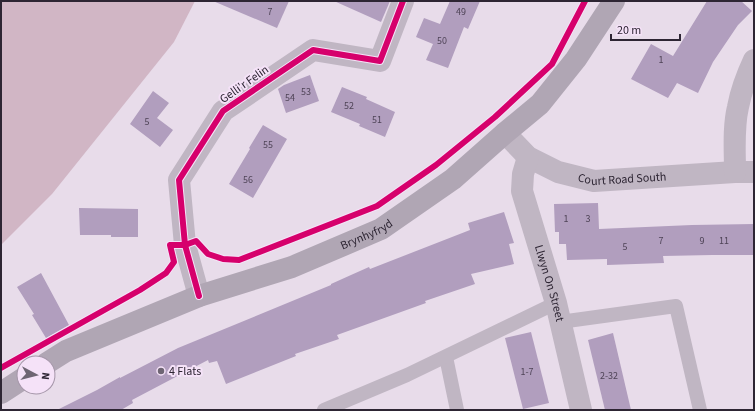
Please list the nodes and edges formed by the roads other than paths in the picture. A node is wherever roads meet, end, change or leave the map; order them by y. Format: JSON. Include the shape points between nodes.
{"nodes":[{"id":1,"x":402,"y":1,"type":"edge"},
{"id":2,"x":614,"y":1,"type":"edge"},
{"id":3,"x":754,"y":60,"type":"edge"},
{"id":4,"x":505,"y":133,"type":"junction"},
{"id":5,"x":528,"y":157,"type":"junction"},
{"id":6,"x":744,"y":172,"type":"edge"},
{"id":7,"x":200,"y":296,"type":"junction"},
{"id":8,"x":558,"y":313,"type":"junction"},
{"id":9,"x":56,"y":357,"type":"edge"},
{"id":10,"x":446,"y":357,"type":"junction"},
{"id":11,"x":16,"y":383,"type":"edge"},
{"id":12,"x":1,"y":393,"type":"edge"},
{"id":13,"x":324,"y":410,"type":"edge"},
{"id":14,"x":457,"y":410,"type":"edge"},
{"id":15,"x":581,"y":410,"type":"edge"},
{"id":16,"x":700,"y":410,"type":"edge"}],
"edges":[{"from":1,"to":7,"type":"street","name":"Gelli'r Felin","via":[[380,61],[312,50],[223,111],[179,180],[185,245]]},
{"from":2,"to":4,"type":"main road","name":"Brynhyfryd","via":[[576,59],[540,104]]},
{"from":3,"to":6,"type":"street","via":[[746,76],[738,107],[735,137]]},
{"from":4,"to":5,"type":"street","name":"Court Road South"},
{"from":4,"to":7,"type":"main road","name":"Brynhyfryd","via":[[453,179],[381,229],[292,268]]},
{"from":5,"to":6,"type":"street","name":"Court Road South","via":[[558,172],[594,181]]},
{"from":5,"to":8,"type":"street","name":"Llwyn On Street","via":[[522,191]]},
{"from":7,"to":9,"type":"main road","name":"Brynhyfryd"},
{"from":8,"to":10,"type":"lane"},
{"from":8,"to":15,"type":"street","name":"Llwyn On Street"},
{"from":8,"to":16,"type":"lane","via":[[676,306]]},
{"from":10,"to":13,"type":"lane"},
{"from":10,"to":14,"type":"lane"},
{"from":11,"to":12,"type":"main road"}]}
